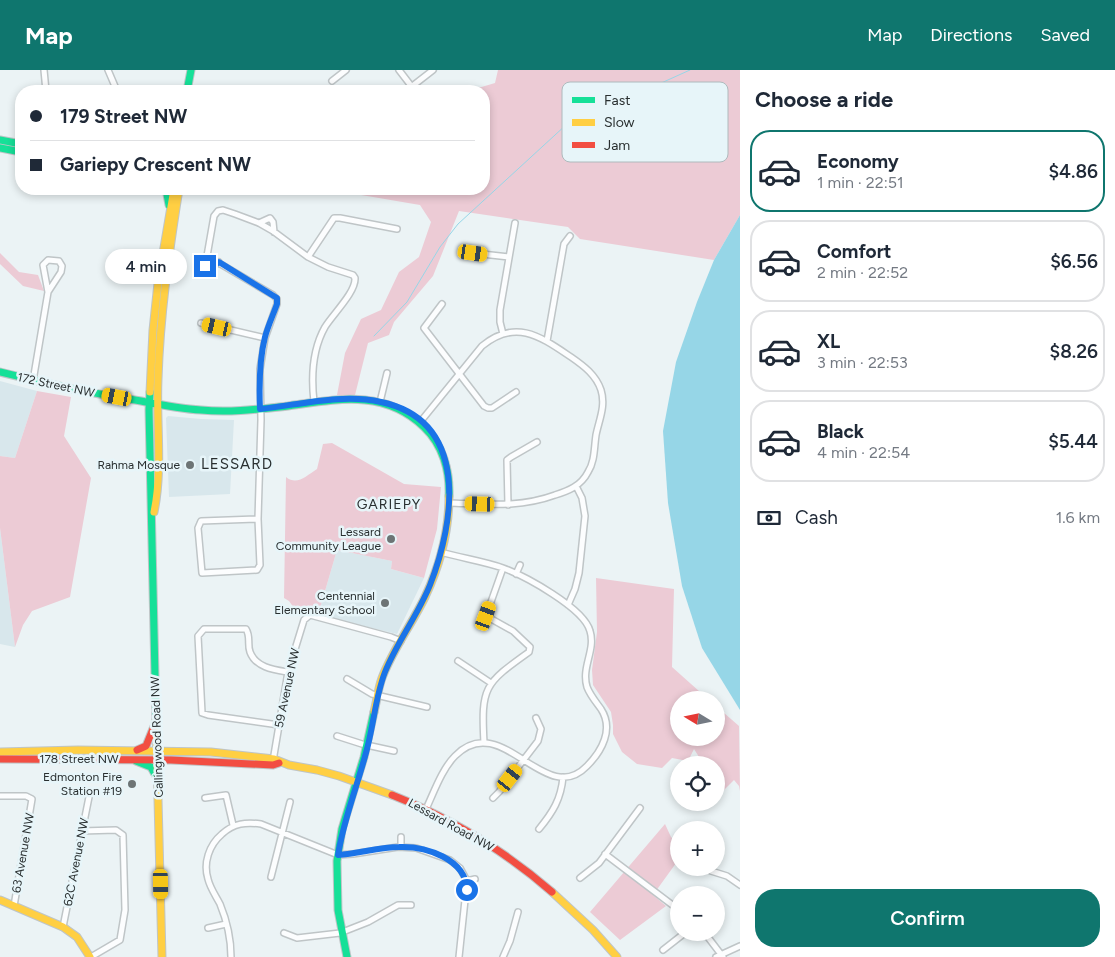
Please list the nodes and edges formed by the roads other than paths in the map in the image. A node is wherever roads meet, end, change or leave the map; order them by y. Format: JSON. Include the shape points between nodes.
{"nodes":[{"id":1,"x":44,"y":70,"type":"edge"},
{"id":2,"x":108,"y":70,"type":"edge"},
{"id":3,"x":191,"y":70,"type":"edge"},
{"id":4,"x":346,"y":70,"type":"edge"},
{"id":5,"x":399,"y":70,"type":"edge"},
{"id":6,"x":434,"y":70,"type":"edge"},
{"id":7,"x":332,"y":81,"type":"dead end"},
{"id":8,"x":45,"y":85,"type":"edge"},
{"id":9,"x":114,"y":85,"type":"edge"},
{"id":10,"x":189,"y":85,"type":"edge"},
{"id":11,"x":410,"y":85,"type":"edge"},
{"id":12,"x":415,"y":85,"type":"edge"},
{"id":13,"x":0,"y":140,"type":"edge"},
{"id":14,"x":15,"y":143,"type":"edge"},
{"id":15,"x":0,"y":150,"type":"edge"},
{"id":16,"x":15,"y":151,"type":"edge"},
{"id":17,"x":168,"y":195,"type":"edge"},
{"id":18,"x":173,"y":195,"type":"edge"},
{"id":19,"x":178,"y":195,"type":"edge"},
{"id":20,"x":168,"y":219,"type":"junction"},
{"id":21,"x":259,"y":223,"type":"junction"},
{"id":22,"x":516,"y":223,"type":"dead end"},
{"id":23,"x":397,"y":229,"type":"dead end"},
{"id":24,"x":274,"y":232,"type":"junction"},
{"id":25,"x":570,"y":236,"type":"dead end"},
{"id":26,"x":473,"y":253,"type":"dead end"},
{"id":27,"x":207,"y":256,"type":"junction"},
{"id":28,"x":308,"y":257,"type":"junction"},
{"id":29,"x":509,"y":257,"type":"junction"},
{"id":30,"x":219,"y":262,"type":"junction"},
{"id":31,"x":48,"y":292,"type":"junction"},
{"id":32,"x":442,"y":304,"type":"dead end"},
{"id":33,"x":201,"y":323,"type":"dead end"},
{"id":34,"x":503,"y":334,"type":"junction"},
{"id":35,"x":265,"y":338,"type":"junction"},
{"id":36,"x":548,"y":341,"type":"junction"},
{"id":37,"x":0,"y":372,"type":"edge"},
{"id":38,"x":387,"y":373,"type":"dead end"},
{"id":39,"x":459,"y":375,"type":"junction"},
{"id":40,"x":33,"y":381,"type":"junction"},
{"id":41,"x":516,"y":392,"type":"dead end"},
{"id":42,"x":314,"y":402,"type":"junction"},
{"id":43,"x":380,"y":402,"type":"junction"},
{"id":44,"x":153,"y":403,"type":"junction"},
{"id":45,"x":260,"y":409,"type":"junction"},
{"id":46,"x":421,"y":421,"type":"junction"},
{"id":47,"x":537,"y":442,"type":"dead end"},
{"id":48,"x":576,"y":486,"type":"junction"},
{"id":49,"x":449,"y":503,"type":"junction"},
{"id":50,"x":508,"y":505,"type":"junction"},
{"id":51,"x":258,"y":519,"type":"junction"},
{"id":52,"x":441,"y":552,"type":"junction"},
{"id":53,"x":520,"y":565,"type":"dead end"},
{"id":54,"x":503,"y":568,"type":"junction"},
{"id":55,"x":516,"y":574,"type":"junction"},
{"id":56,"x":568,"y":605,"type":"junction"},
{"id":57,"x":401,"y":641,"type":"junction"},
{"id":58,"x":458,"y":661,"type":"dead end"},
{"id":59,"x":288,"y":672,"type":"junction"},
{"id":60,"x":347,"y":679,"type":"dead end"},
{"id":61,"x":491,"y":683,"type":"junction"},
{"id":62,"x":378,"y":696,"type":"junction"},
{"id":63,"x":427,"y":707,"type":"dead end"},
{"id":64,"x":156,"y":718,"type":"junction"},
{"id":65,"x":536,"y":718,"type":"dead end"},
{"id":66,"x":278,"y":725,"type":"junction"},
{"id":67,"x":337,"y":736,"type":"dead end"},
{"id":68,"x":484,"y":743,"type":"junction"},
{"id":69,"x":368,"y":746,"type":"junction"},
{"id":70,"x":394,"y":751,"type":"dead end"},
{"id":71,"x":0,"y":752,"type":"edge"},
{"id":72,"x":130,"y":755,"type":"junction"},
{"id":73,"x":158,"y":756,"type":"junction"},
{"id":74,"x":0,"y":759,"type":"edge"},
{"id":75,"x":524,"y":760,"type":"junction"},
{"id":76,"x":275,"y":762,"type":"junction"},
{"id":77,"x":563,"y":777,"type":"junction"},
{"id":78,"x":357,"y":781,"type":"junction"},
{"id":79,"x":158,"y":788,"type":"junction"},
{"id":80,"x":0,"y":796,"type":"edge"},
{"id":81,"x":89,"y":797,"type":"dead end"},
{"id":82,"x":205,"y":798,"type":"dead end"},
{"id":83,"x":492,"y":798,"type":"dead end"},
{"id":84,"x":290,"y":802,"type":"dead end"},
{"id":85,"x":640,"y":808,"type":"dead end"},
{"id":86,"x":426,"y":809,"type":"junction"},
{"id":87,"x":233,"y":825,"type":"junction"},
{"id":88,"x":540,"y":829,"type":"dead end"},
{"id":89,"x":81,"y":831,"type":"junction"},
{"id":90,"x":281,"y":833,"type":"junction"},
{"id":91,"x":401,"y":837,"type":"dead end"},
{"id":92,"x":401,"y":847,"type":"junction"},
{"id":93,"x":605,"y":854,"type":"junction"},
{"id":94,"x":338,"y":855,"type":"junction"},
{"id":95,"x":725,"y":875,"type":"edge"},
{"id":96,"x":271,"y":877,"type":"dead end"},
{"id":97,"x":580,"y":878,"type":"dead end"},
{"id":98,"x":476,"y":879,"type":"dead end"},
{"id":99,"x":466,"y":881,"type":"junction"},
{"id":100,"x":740,"y":885,"type":"edge"},
{"id":101,"x":0,"y":900,"type":"edge"},
{"id":102,"x":670,"y":903,"type":"edge"},
{"id":103,"x":411,"y":905,"type":"dead end"},
{"id":104,"x":14,"y":906,"type":"junction"},
{"id":105,"x":518,"y":912,"type":"dead end"},
{"id":106,"x":226,"y":924,"type":"junction"},
{"id":107,"x":63,"y":927,"type":"junction"},
{"id":108,"x":208,"y":928,"type":"dead end"},
{"id":109,"x":284,"y":933,"type":"dead end"},
{"id":110,"x":340,"y":933,"type":"junction"},
{"id":111,"x":120,"y":940,"type":"junction"},
{"id":112,"x":674,"y":941,"type":"edge"},
{"id":113,"x":710,"y":941,"type":"edge"},
{"id":114,"x":125,"y":944,"type":"dead end"},
{"id":115,"x":740,"y":946,"type":"edge"},
{"id":116,"x":663,"y":950,"type":"dead end"},
{"id":117,"x":720,"y":956,"type":"edge"},
{"id":118,"x":91,"y":957,"type":"edge"},
{"id":119,"x":162,"y":957,"type":"edge"},
{"id":120,"x":231,"y":957,"type":"edge"},
{"id":121,"x":347,"y":957,"type":"edge"},
{"id":122,"x":459,"y":957,"type":"edge"},
{"id":123,"x":503,"y":957,"type":"edge"},
{"id":124,"x":617,"y":957,"type":"edge"}],
"edges":[{"from":1,"to":8,"type":"street"},
{"from":2,"to":9,"type":"street"},
{"from":3,"to":10,"type":"main road"},
{"from":4,"to":7,"type":"street"},
{"from":5,"to":11,"type":"street"},
{"from":6,"to":12,"type":"street"},
{"from":13,"to":14,"type":"main road"},
{"from":15,"to":16,"type":"main road"},
{"from":17,"to":20,"type":"main road"},
{"from":18,"to":20,"type":"main road","name":"Callingwood Road NW"},
{"from":19,"to":44,"type":"main road","name":"Callingwood Road NW"},
{"from":20,"to":44,"type":"main road","name":"Callingwood Road NW","via":[[154,321]]},
{"from":21,"to":24,"type":"street"},
{"from":21,"to":24,"type":"street","via":[[272,219]]},
{"from":21,"to":27,"type":"street","via":[[218,211],[214,216]]},
{"from":22,"to":29,"type":"street"},
{"from":23,"to":28,"type":"street","via":[[334,218]]},
{"from":24,"to":28,"type":"street"},
{"from":25,"to":36,"type":"street","via":[[564,244]]},
{"from":26,"to":29,"type":"street"},
{"from":27,"to":30,"type":"street"},
{"from":27,"to":30,"type":"street","via":[[206,269]]},
{"from":28,"to":42,"type":"street","via":[[353,276],[356,281],[326,325],[318,344],[312,374]]},
{"from":29,"to":34,"type":"street","via":[[500,310]]},
{"from":30,"to":35,"type":"street","via":[[277,298]]},
{"from":31,"to":31,"type":"street","via":[[61,272],[59,261],[48,260],[44,265]]},
{"from":31,"to":40,"type":"street"},
{"from":32,"to":39,"type":"street","via":[[424,328]]},
{"from":33,"to":35,"type":"street"},
{"from":34,"to":36,"type":"street","via":[[526,332]]},
{"from":34,"to":39,"type":"street","via":[[482,346]]},
{"from":35,"to":45,"type":"street","via":[[260,369]]},
{"from":36,"to":48,"type":"street","via":[[587,369],[596,379],[602,395],[603,407],[592,463]]},
{"from":37,"to":40,"type":"main road","name":"172 Street NW"},
{"from":38,"to":43,"type":"street"},
{"from":39,"to":41,"type":"street","via":[[486,408],[492,408]]},
{"from":39,"to":46,"type":"street"},
{"from":40,"to":44,"type":"main road","name":"172 Street NW"},
{"from":42,"to":43,"type":"main road","name":"172 Street NW","via":[[348,399]]},
{"from":42,"to":45,"type":"main road","name":"172 Street NW"},
{"from":43,"to":46,"type":"main road","name":"172 Street NW","via":[[406,411]]},
{"from":44,"to":45,"type":"main road","name":"172 Street NW","via":[[200,410]]},
{"from":44,"to":64,"type":"main road","name":"Callingwood Road NW","via":[[158,496],[153,517],[152,579]]},
{"from":45,"to":51,"type":"street"},
{"from":46,"to":49,"type":"main road","name":"172 Street NW","via":[[438,442],[448,466]]},
{"from":47,"to":50,"type":"street","via":[[507,460]]},
{"from":48,"to":50,"type":"street","via":[[535,502]]},
{"from":48,"to":56,"type":"street","via":[[584,503],[585,516],[579,573]]},
{"from":49,"to":50,"type":"street"},
{"from":49,"to":52,"type":"main road"},
{"from":51,"to":51,"type":"street","via":[[200,521],[202,573],[257,570],[260,565]]},
{"from":52,"to":54,"type":"street"},
{"from":52,"to":57,"type":"main road","via":[[425,597]]},
{"from":53,"to":55,"type":"street"},
{"from":54,"to":55,"type":"street"},
{"from":54,"to":61,"type":"street","via":[[486,616],[512,631],[530,647],[529,652]]},
{"from":55,"to":56,"type":"street"},
{"from":56,"to":77,"type":"street","via":[[584,618],[591,632],[586,682],[603,713],[607,729],[604,744],[590,764],[581,772]]},
{"from":57,"to":59,"type":"street","name":"59 Avenue NW","via":[[310,615],[304,620]]},
{"from":57,"to":62,"type":"main road","via":[[385,671]]},
{"from":58,"to":61,"type":"street"},
{"from":59,"to":66,"type":"street","name":"59 Avenue NW"},
{"from":59,"to":66,"type":"street","via":[[268,668],[255,660],[250,652],[246,629],[204,629],[198,636],[202,713]]},
{"from":60,"to":62,"type":"street"},
{"from":61,"to":68,"type":"street","via":[[482,710]]},
{"from":62,"to":63,"type":"street"},
{"from":62,"to":69,"type":"main road"},
{"from":64,"to":72,"type":"main road","via":[[146,746]]},
{"from":64,"to":73,"type":"main road","name":"Callingwood Road NW"},
{"from":65,"to":75,"type":"street","via":[[541,726],[540,737]]},
{"from":66,"to":76,"type":"street","name":"59 Avenue NW"},
{"from":67,"to":69,"type":"street"},
{"from":68,"to":75,"type":"street","via":[[502,746]]},
{"from":68,"to":86,"type":"street","via":[[465,748],[451,760]]},
{"from":69,"to":70,"type":"street"},
{"from":69,"to":78,"type":"main road"},
{"from":71,"to":72,"type":"main road","name":"178 Street NW","via":[[78,750]]},
{"from":72,"to":73,"type":"main road","name":"178 Street NW"},
{"from":72,"to":74,"type":"main road","name":"178 Street NW"},
{"from":72,"to":79,"type":"main road","via":[[151,767],[156,774]]},
{"from":73,"to":76,"type":"main road","name":"Lessard Road NW"},
{"from":73,"to":79,"type":"main road","name":"Callingwood Road NW"},
{"from":75,"to":77,"type":"street","via":[[543,773]]},
{"from":75,"to":83,"type":"street"},
{"from":76,"to":78,"type":"main road","name":"Lessard Road NW"},
{"from":77,"to":88,"type":"street","via":[[556,808]]},
{"from":78,"to":86,"type":"main road","name":"Lessard Road NW"},
{"from":78,"to":94,"type":"main road"},
{"from":79,"to":119,"type":"main road","name":"Callingwood Road NW"},
{"from":80,"to":104,"type":"street","name":"63 Avenue NW","via":[[32,799]]},
{"from":81,"to":89,"type":"street","name":"62C Avenue NW"},
{"from":82,"to":87,"type":"street","via":[[226,795]]},
{"from":84,"to":90,"type":"street"},
{"from":85,"to":93,"type":"street"},
{"from":86,"to":124,"type":"main road","name":"Lessard Road NW","via":[[475,835],[521,866],[581,918]]},
{"from":87,"to":90,"type":"street","via":[[261,824]]},
{"from":87,"to":106,"type":"street","via":[[212,845],[206,860],[208,880]]},
{"from":89,"to":107,"type":"street","name":"62C Avenue NW"},
{"from":89,"to":111,"type":"street","via":[[116,830],[123,835],[125,910]]},
{"from":90,"to":94,"type":"street"},
{"from":90,"to":96,"type":"street"},
{"from":91,"to":92,"type":"street"},
{"from":92,"to":94,"type":"street"},
{"from":92,"to":99,"type":"street","via":[[416,848],[450,860],[460,868]]},
{"from":93,"to":97,"type":"street"},
{"from":93,"to":102,"type":"street"},
{"from":94,"to":110,"type":"main road","via":[[335,903]]},
{"from":95,"to":100,"type":"street"},
{"from":98,"to":99,"type":"street"},
{"from":99,"to":122,"type":"street"},
{"from":101,"to":104,"type":"main road"},
{"from":103,"to":110,"type":"street","via":[[398,904],[368,922]]},
{"from":104,"to":107,"type":"main road"},
{"from":105,"to":123,"type":"street"},
{"from":106,"to":108,"type":"street"},
{"from":106,"to":120,"type":"street"},
{"from":107,"to":118,"type":"main road","via":[[77,937]]},
{"from":109,"to":110,"type":"street","via":[[297,938]]},
{"from":110,"to":121,"type":"main road"},
{"from":111,"to":114,"type":"street"},
{"from":111,"to":118,"type":"street"},
{"from":112,"to":116,"type":"street"},
{"from":113,"to":117,"type":"street"},
{"from":115,"to":117,"type":"street"}]}
